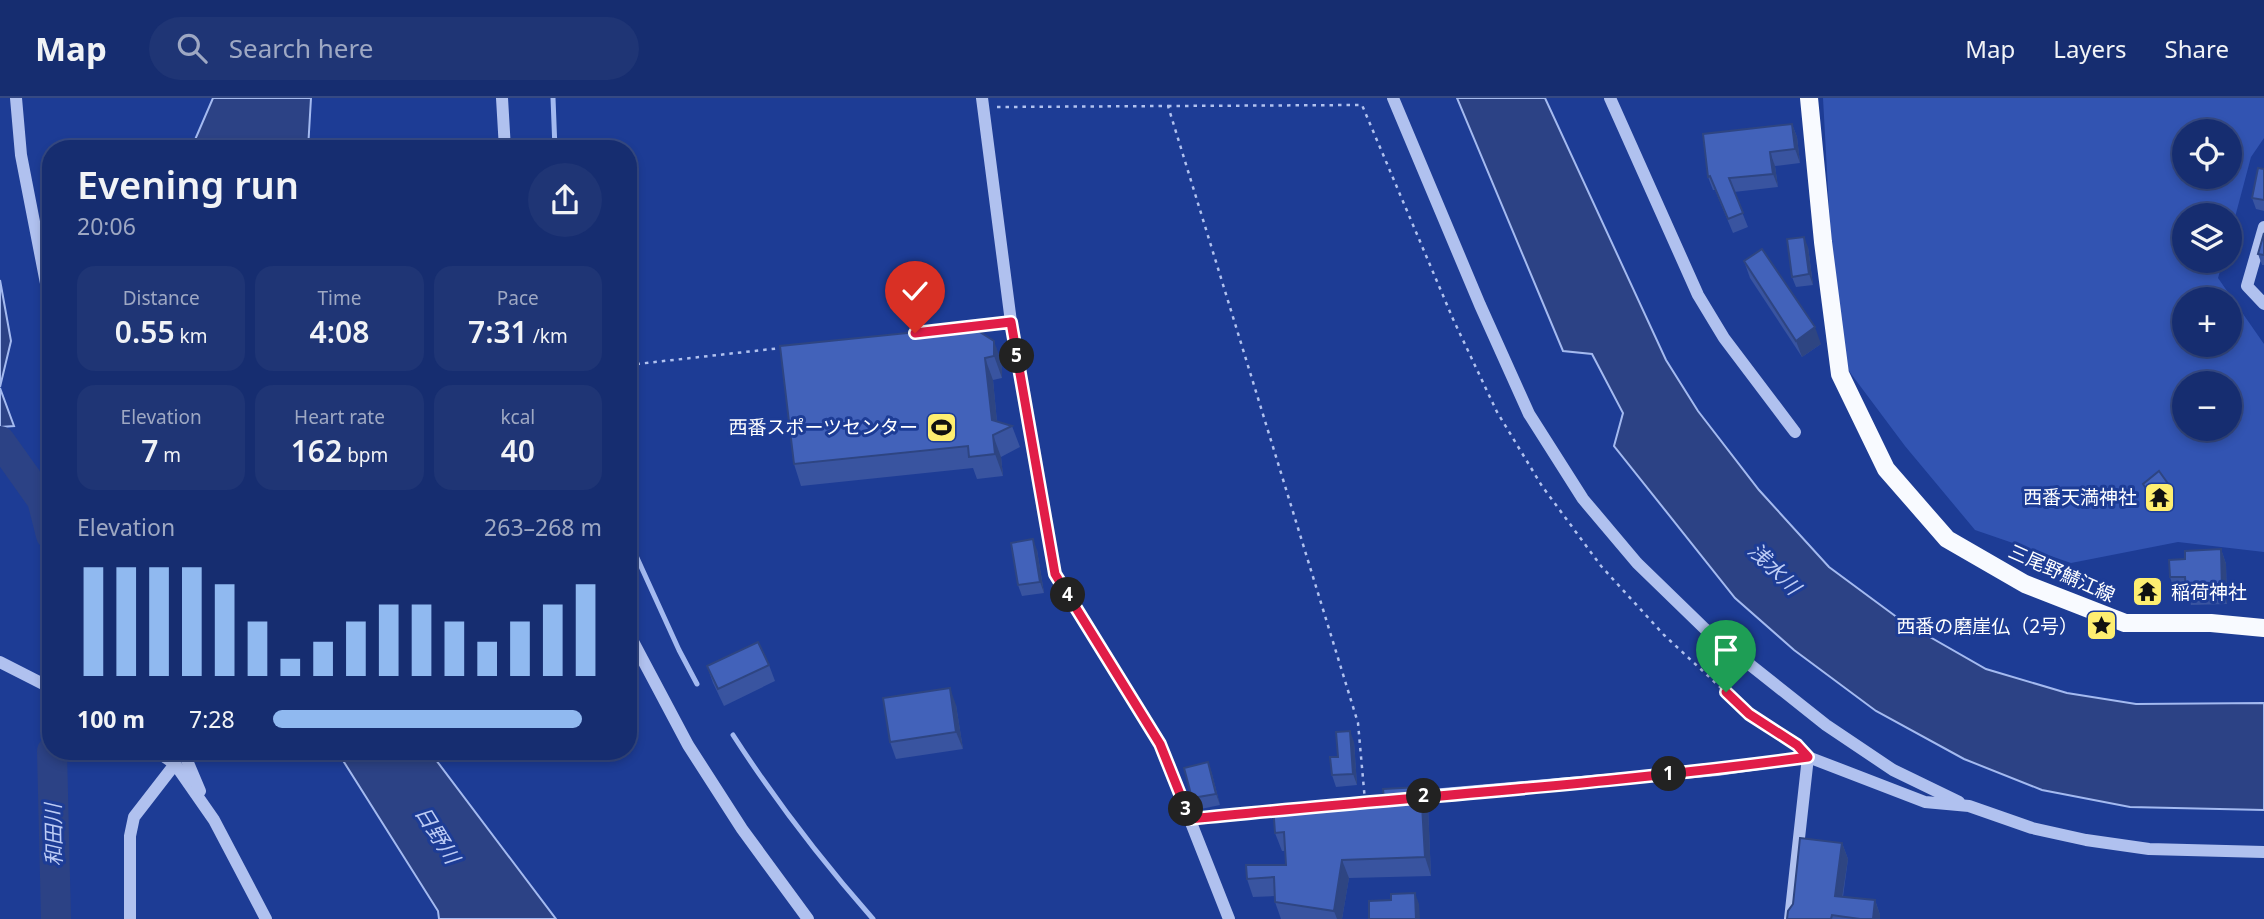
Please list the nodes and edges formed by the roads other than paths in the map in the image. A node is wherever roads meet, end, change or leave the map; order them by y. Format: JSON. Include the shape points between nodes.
{"nodes":[{"id":1,"x":16,"y":98,"type":"edge"},
{"id":2,"x":502,"y":98,"type":"edge"},
{"id":3,"x":1393,"y":98,"type":"edge"},
{"id":4,"x":1610,"y":98,"type":"edge"},
{"id":5,"x":1809,"y":98,"type":"edge"},
{"id":6,"x":982,"y":102,"type":"edge"},
{"id":7,"x":504,"y":140,"type":"edge"},
{"id":8,"x":2264,"y":227,"type":"edge"},
{"id":9,"x":42,"y":263,"type":"edge"},
{"id":10,"x":2264,"y":304,"type":"edge"},
{"id":11,"x":1795,"y":432,"type":"dead end"},
{"id":12,"x":2264,"y":628,"type":"edge"},
{"id":13,"x":637,"y":649,"type":"edge"},
{"id":14,"x":0,"y":663,"type":"edge"},
{"id":15,"x":42,"y":684,"type":"edge"},
{"id":16,"x":1808,"y":757,"type":"junction"},
{"id":17,"x":169,"y":760,"type":"edge"},
{"id":18,"x":187,"y":760,"type":"edge"},
{"id":19,"x":175,"y":764,"type":"junction"},
{"id":20,"x":1392,"y":799,"type":"edge"},
{"id":21,"x":1969,"y":806,"type":"junction"},
{"id":22,"x":1298,"y":808,"type":"edge"},
{"id":23,"x":1190,"y":819,"type":"junction"},
{"id":24,"x":214,"y":820,"type":"junction"},
{"id":25,"x":2264,"y":852,"type":"edge"},
{"id":26,"x":130,"y":919,"type":"edge"},
{"id":27,"x":266,"y":919,"type":"edge"},
{"id":28,"x":808,"y":919,"type":"edge"},
{"id":29,"x":1229,"y":919,"type":"edge"},
{"id":30,"x":1790,"y":919,"type":"edge"}],
"edges":[{"from":1,"to":9,"type":"street","via":[[21,155]]},
{"from":2,"to":7,"type":"street"},
{"from":3,"to":21,"type":"street","via":[[1529,414],[1583,499],[1637,563],[1705,629],[1826,725],[1894,770]]},
{"from":4,"to":11,"type":"street","via":[[1698,295],[1724,338]]},
{"from":5,"to":12,"type":"main road","name":"三尾野鯖江線","via":[[1840,374],[1886,469],[1947,539],[2025,584],[2124,623]]},
{"from":6,"to":23,"type":"street","via":[[1011,322],[1055,574],[1160,744]]},
{"from":8,"to":10,"type":"street","via":[[2247,286]]},
{"from":13,"to":28,"type":"street","via":[[688,745],[742,830]]},
{"from":14,"to":15,"type":"street"},
{"from":16,"to":20,"type":"street"},
{"from":16,"to":21,"type":"street","via":[[1925,802]]},
{"from":16,"to":30,"type":"street"},
{"from":17,"to":19,"type":"street"},
{"from":18,"to":24,"type":"street"},
{"from":19,"to":24,"type":"street"},
{"from":19,"to":26,"type":"street","via":[[134,817]]},
{"from":21,"to":25,"type":"street","via":[[2032,828],[2086,840],[2149,849]]},
{"from":22,"to":23,"type":"street"},
{"from":23,"to":29,"type":"street"},
{"from":24,"to":27,"type":"street"}]}
